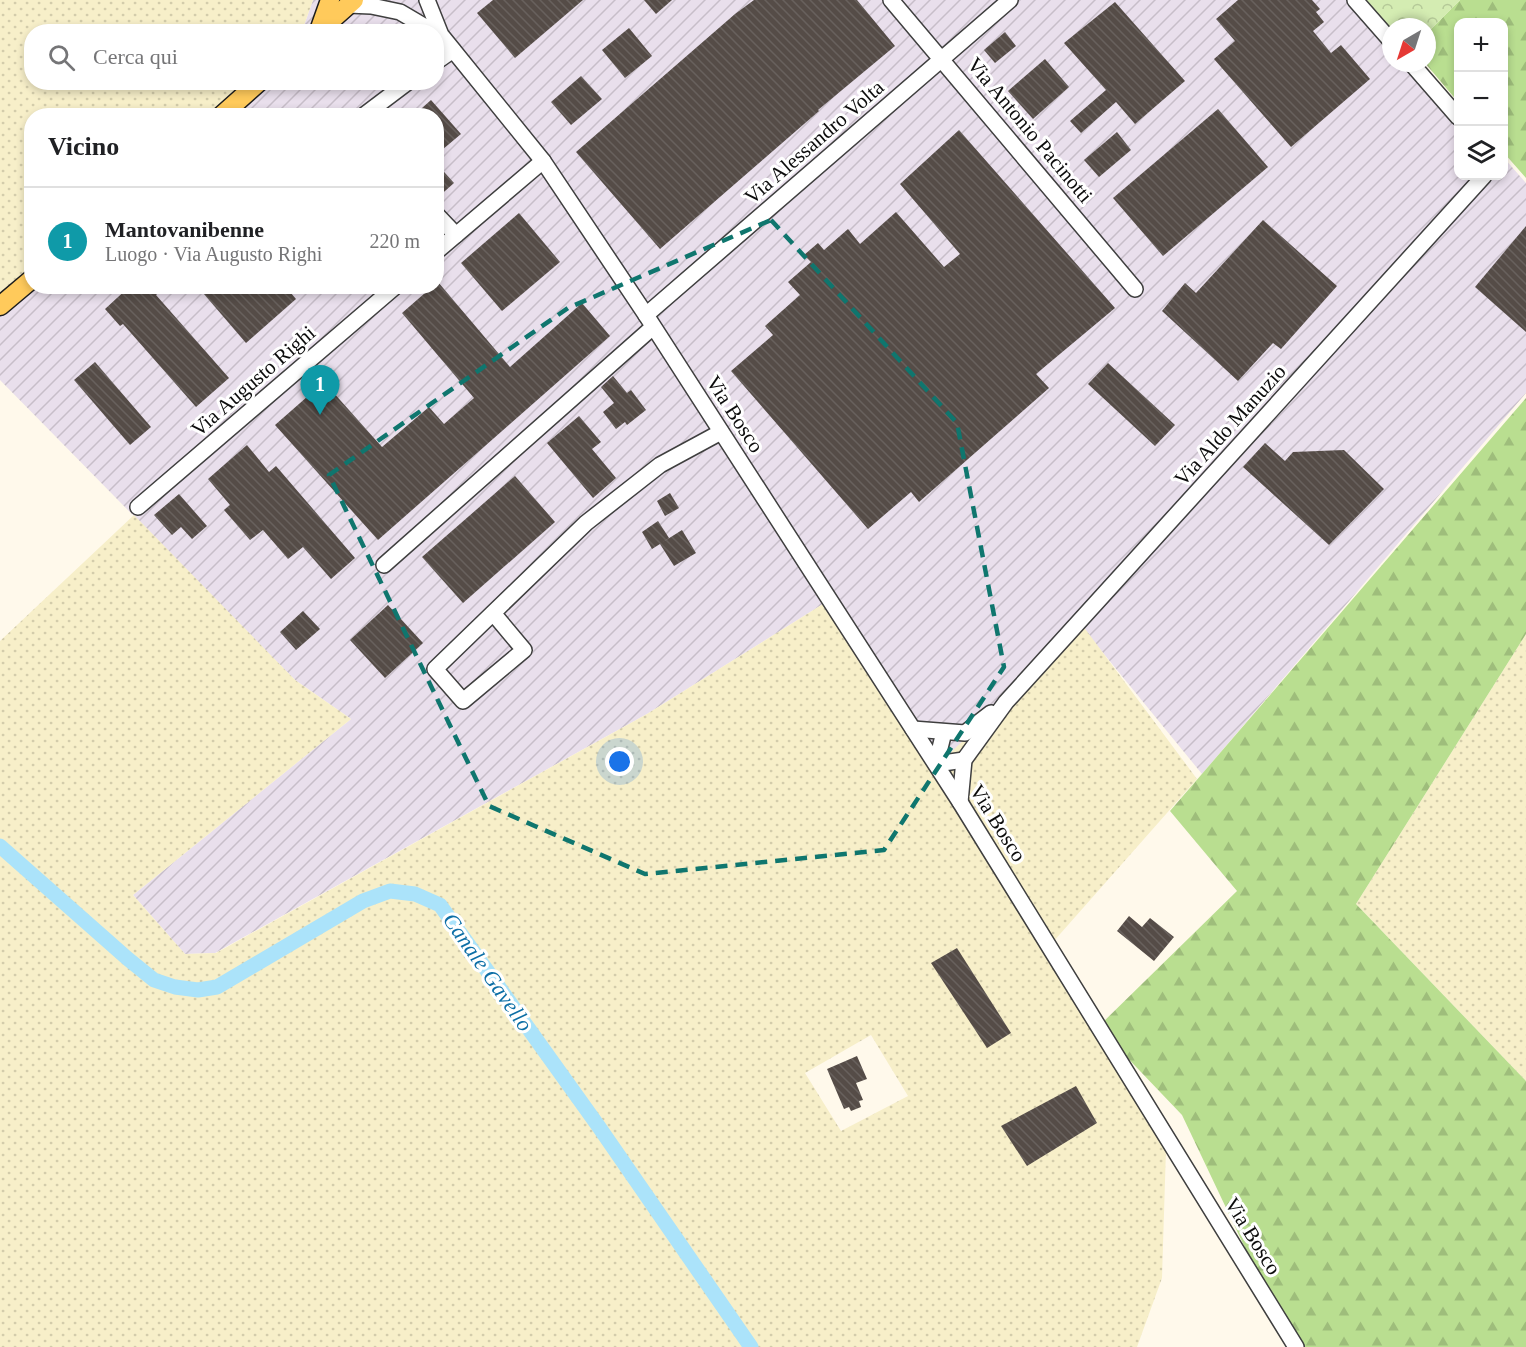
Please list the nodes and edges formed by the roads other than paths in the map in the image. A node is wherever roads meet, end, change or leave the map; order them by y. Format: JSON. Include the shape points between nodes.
{"nodes":[{"id":1,"x":330,"y":0,"type":"edge"},
{"id":2,"x":427,"y":0,"type":"edge"},
{"id":3,"x":891,"y":0,"type":"edge"},
{"id":4,"x":1010,"y":0,"type":"edge"},
{"id":5,"x":1355,"y":0,"type":"edge"},
{"id":6,"x":351,"y":3,"type":"edge"},
{"id":7,"x":397,"y":6,"type":"edge"},
{"id":8,"x":321,"y":24,"type":"edge"},
{"id":9,"x":327,"y":24,"type":"edge"},
{"id":10,"x":424,"y":24,"type":"edge"},
{"id":11,"x":434,"y":24,"type":"edge"},
{"id":12,"x":1382,"y":31,"type":"edge"},
{"id":13,"x":444,"y":40,"type":"edge"},
{"id":14,"x":453,"y":50,"type":"junction"},
{"id":15,"x":444,"y":56,"type":"edge"},
{"id":16,"x":942,"y":58,"type":"junction"},
{"id":17,"x":1419,"y":72,"type":"edge"},
{"id":18,"x":250,"y":90,"type":"edge"},
{"id":19,"x":397,"y":90,"type":"edge"},
{"id":20,"x":230,"y":108,"type":"edge"},
{"id":21,"x":374,"y":108,"type":"edge"},
{"id":22,"x":1454,"y":112,"type":"edge"},
{"id":23,"x":543,"y":161,"type":"junction"},
{"id":24,"x":1480,"y":180,"type":"edge"},
{"id":25,"x":444,"y":222,"type":"edge"},
{"id":26,"x":456,"y":235,"type":"junction"},
{"id":27,"x":444,"y":245,"type":"edge"},
{"id":28,"x":24,"y":286,"type":"edge"},
{"id":29,"x":1135,"y":289,"type":"dead end"},
{"id":30,"x":387,"y":294,"type":"edge"},
{"id":31,"x":0,"y":306,"type":"edge"},
{"id":32,"x":650,"y":321,"type":"junction"},
{"id":33,"x":721,"y":432,"type":"junction"},
{"id":34,"x":138,"y":507,"type":"dead end"},
{"id":35,"x":384,"y":566,"type":"dead end"},
{"id":36,"x":493,"y":612,"type":"junction"},
{"id":37,"x":1006,"y":702,"type":"junction"},
{"id":38,"x":913,"y":729,"type":"junction"},
{"id":39,"x":944,"y":732,"type":"junction"},
{"id":40,"x":964,"y":760,"type":"junction"},
{"id":41,"x":936,"y":764,"type":"junction"},
{"id":42,"x":960,"y":802,"type":"junction"},
{"id":43,"x":1296,"y":1347,"type":"edge"}],
"edges":[{"from":1,"to":8,"type":"main road"},
{"from":2,"to":11,"type":"street","name":"Via Bosco"},
{"from":3,"to":16,"type":"street","name":"Via Antonio Pacinotti"},
{"from":4,"to":16,"type":"street","name":"Via Alessandro Volta"},
{"from":5,"to":12,"type":"street"},
{"from":6,"to":7,"type":"street","name":"Via Bosco"},
{"from":6,"to":9,"type":"main road"},
{"from":7,"to":10,"type":"street","name":"Via Bosco"},
{"from":13,"to":14,"type":"street","name":"Via Bosco"},
{"from":14,"to":15,"type":"street"},
{"from":14,"to":23,"type":"street","name":"Via Bosco"},
{"from":16,"to":29,"type":"street","name":"Via Antonio Pacinotti"},
{"from":16,"to":32,"type":"street","name":"Via Alessandro Volta"},
{"from":17,"to":22,"type":"street"},
{"from":18,"to":20,"type":"main road"},
{"from":19,"to":21,"type":"street"},
{"from":23,"to":26,"type":"street"},
{"from":23,"to":32,"type":"street","name":"Via Bosco"},
{"from":24,"to":37,"type":"street","name":"Via Aldo Manuzio"},
{"from":25,"to":26,"type":"street"},
{"from":26,"to":27,"type":"street"},
{"from":28,"to":31,"type":"main road"},
{"from":30,"to":34,"type":"street","name":"Via Augusto Righi"},
{"from":32,"to":33,"type":"street","name":"Via Bosco"},
{"from":32,"to":35,"type":"street"},
{"from":33,"to":36,"type":"street","via":[[650,472],[586,523]]},
{"from":33,"to":38,"type":"street","name":"Via Bosco"},
{"from":36,"to":36,"type":"street","via":[[435,669],[463,702],[524,650]]},
{"from":37,"to":39,"type":"street","name":"Via Aldo Manuzio","via":[[966,733]]},
{"from":37,"to":40,"type":"street","name":"Via Aldo Manuzio"},
{"from":38,"to":39,"type":"street","name":"Via Aldo Manuzio"},
{"from":38,"to":41,"type":"street","name":"Via Bosco"},
{"from":39,"to":41,"type":"street"},
{"from":40,"to":41,"type":"street"},
{"from":40,"to":42,"type":"street"},
{"from":41,"to":42,"type":"street","name":"Via Bosco"},
{"from":42,"to":43,"type":"street","name":"Via Bosco"}]}
